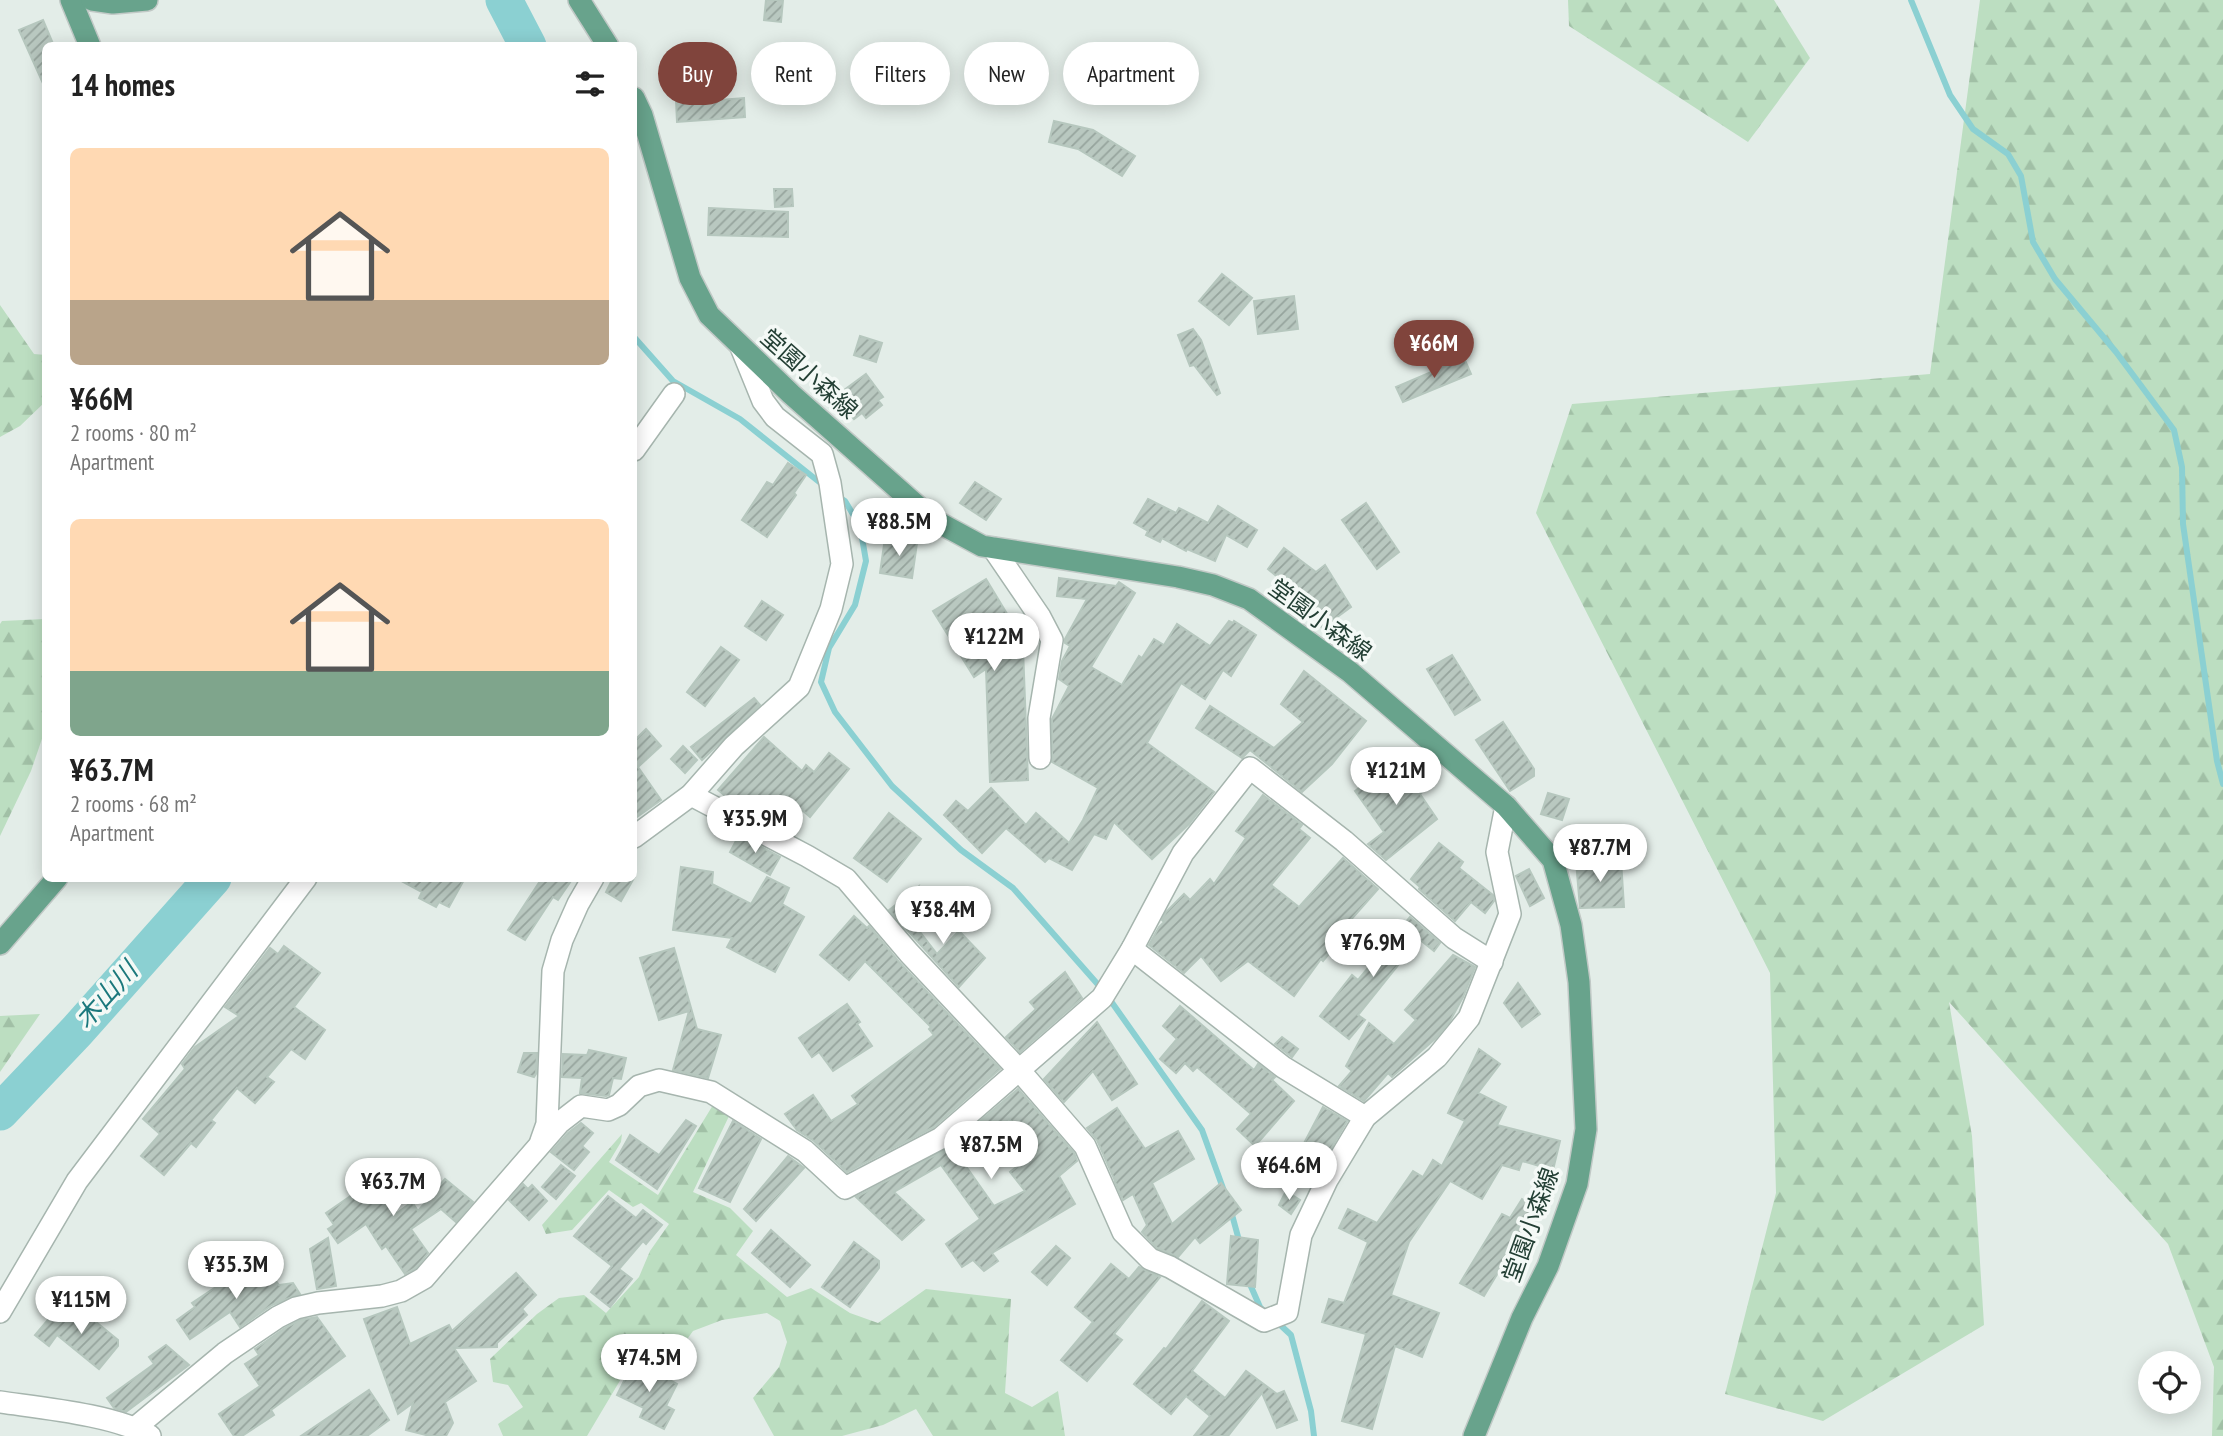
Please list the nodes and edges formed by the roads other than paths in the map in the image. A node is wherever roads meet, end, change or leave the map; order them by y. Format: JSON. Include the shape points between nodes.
{"nodes":[{"id":1,"x":71,"y":0,"type":"edge"},
{"id":2,"x":92,"y":0,"type":"edge"},
{"id":3,"x":147,"y":0,"type":"edge"},
{"id":4,"x":579,"y":0,"type":"edge"},
{"id":5,"x":88,"y":42,"type":"edge"},
{"id":6,"x":605,"y":42,"type":"edge"},
{"id":7,"x":637,"y":105,"type":"edge"},
{"id":8,"x":741,"y":347,"type":"junction"},
{"id":9,"x":674,"y":394,"type":"dead end"},
{"id":10,"x":637,"y":446,"type":"edge"},
{"id":11,"x":993,"y":548,"type":"junction"},
{"id":12,"x":1040,"y":758,"type":"dead end"},
{"id":13,"x":691,"y":795,"type":"junction"},
{"id":14,"x":1506,"y":806,"type":"junction"},
{"id":15,"x":637,"y":835,"type":"edge"},
{"id":16,"x":54,"y":882,"type":"edge"},
{"id":17,"x":303,"y":882,"type":"edge"},
{"id":18,"x":591,"y":882,"type":"edge"},
{"id":19,"x":0,"y":944,"type":"edge"},
{"id":20,"x":1132,"y":949,"type":"junction"},
{"id":21,"x":1492,"y":962,"type":"junction"},
{"id":22,"x":1019,"y":1070,"type":"junction"},
{"id":23,"x":1365,"y":1117,"type":"junction"},
{"id":24,"x":539,"y":1146,"type":"junction"},
{"id":25,"x":0,"y":1312,"type":"edge"},
{"id":26,"x":0,"y":1402,"type":"edge"},
{"id":27,"x":143,"y":1432,"type":"edge"},
{"id":28,"x":1474,"y":1436,"type":"edge"}],
"edges":[{"from":1,"to":5,"type":"main road"},
{"from":2,"to":3,"type":"main road"},
{"from":4,"to":6,"type":"main road"},
{"from":7,"to":8,"type":"main road","name":"堂園小森線","via":[[690,278],[709,315]]},
{"from":8,"to":11,"type":"main road","name":"堂園小森線","via":[[932,519]]},
{"from":8,"to":13,"type":"street","via":[[775,418],[822,454],[842,564],[831,608],[799,687],[734,746]]},
{"from":9,"to":10,"type":"street"},
{"from":11,"to":12,"type":"street","via":[[1052,640],[1039,718]]},
{"from":11,"to":14,"type":"main road","name":"堂園小森線","via":[[1178,577],[1249,599],[1350,672]]},
{"from":13,"to":15,"type":"street"},
{"from":13,"to":22,"type":"street","via":[[846,879]]},
{"from":14,"to":21,"type":"street","via":[[1497,852],[1510,914]]},
{"from":14,"to":28,"type":"main road","name":"堂園小森線","via":[[1553,860],[1562,886],[1578,982],[1586,1129],[1577,1184],[1548,1266]]},
{"from":16,"to":19,"type":"main road"},
{"from":17,"to":25,"type":"street","via":[[77,1181]]},
{"from":18,"to":24,"type":"street","via":[[562,940],[553,971],[547,1124]]},
{"from":20,"to":21,"type":"street","via":[[1184,853],[1250,768],[1344,841],[1454,937]]},
{"from":20,"to":22,"type":"street","via":[[1102,998]]},
{"from":20,"to":23,"type":"street","via":[[1283,1067]]},
{"from":21,"to":23,"type":"street","via":[[1469,1018],[1437,1057]]},
{"from":22,"to":23,"type":"street","via":[[1085,1146],[1123,1233],[1150,1259],[1264,1321],[1287,1312],[1301,1235]]},
{"from":22,"to":24,"type":"street","via":[[941,1138],[845,1188],[805,1151],[711,1092],[659,1080],[639,1086],[608,1110],[582,1106]]},
{"from":24,"to":27,"type":"street","via":[[424,1278],[401,1291],[318,1303],[278,1317],[225,1353]]},
{"from":26,"to":27,"type":"street","via":[[54,1409]]}]}
